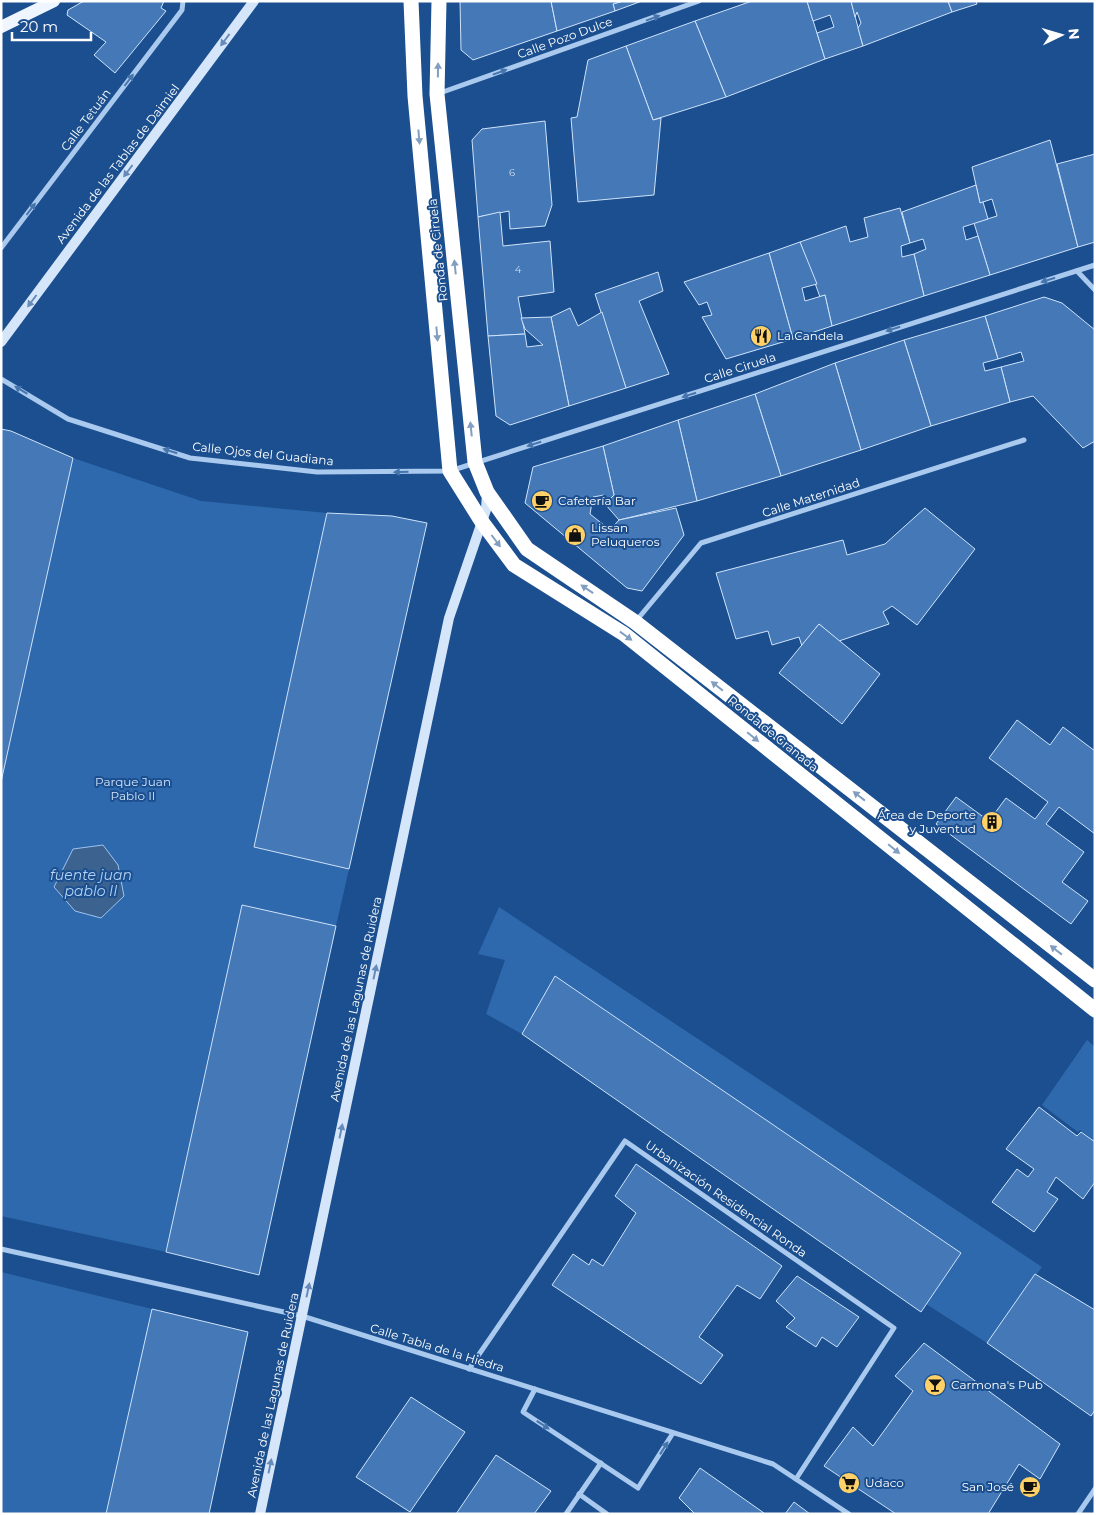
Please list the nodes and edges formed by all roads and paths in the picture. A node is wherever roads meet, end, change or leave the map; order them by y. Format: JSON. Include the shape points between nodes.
{"nodes":[{"id":1,"x":54,"y":1,"type":"edge"},
{"id":2,"x":183,"y":1,"type":"edge"},
{"id":3,"x":254,"y":1,"type":"edge"},
{"id":4,"x":411,"y":1,"type":"edge"},
{"id":5,"x":439,"y":1,"type":"edge"},
{"id":6,"x":699,"y":1,"type":"edge"},
{"id":7,"x":1,"y":28,"type":"edge"},
{"id":8,"x":437,"y":94,"type":"junction"},
{"id":9,"x":1,"y":248,"type":"edge"},
{"id":10,"x":1095,"y":266,"type":"edge"},
{"id":11,"x":1077,"y":271,"type":"junction"},
{"id":12,"x":1095,"y":290,"type":"edge"},
{"id":13,"x":1,"y":342,"type":"edge"},
{"id":14,"x":1,"y":379,"type":"edge"},
{"id":15,"x":1024,"y":440,"type":"dead end"},
{"id":16,"x":475,"y":462,"type":"junction"},
{"id":17,"x":450,"y":471,"type":"junction"},
{"id":18,"x":487,"y":492,"type":"junction"},
{"id":19,"x":482,"y":522,"type":"junction"},
{"id":20,"x":636,"y":622,"type":"junction"},
{"id":21,"x":1095,"y":980,"type":"edge"},
{"id":22,"x":1095,"y":1010,"type":"edge"},
{"id":23,"x":1,"y":1249,"type":"edge"},
{"id":24,"x":302,"y":1316,"type":"junction"},
{"id":25,"x":469,"y":1368,"type":"junction"},
{"id":26,"x":535,"y":1389,"type":"junction"},
{"id":27,"x":674,"y":1433,"type":"junction"},
{"id":28,"x":601,"y":1463,"type":"junction"},
{"id":29,"x":796,"y":1479,"type":"junction"},
{"id":30,"x":1095,"y":1489,"type":"edge"},
{"id":31,"x":579,"y":1494,"type":"junction"},
{"id":32,"x":260,"y":1514,"type":"edge"},
{"id":33,"x":566,"y":1514,"type":"edge"},
{"id":34,"x":607,"y":1514,"type":"edge"},
{"id":35,"x":849,"y":1514,"type":"edge"},
{"id":36,"x":1078,"y":1514,"type":"edge"}],
"edges":[{"from":1,"to":7,"type":"main road"},
{"from":9,"to":2,"type":"street","name":"Calle Tetuán","one_way":true,"via":[[182,10]]},
{"from":3,"to":13,"type":"main road","name":"Avenida de las Tablas de Daimiel","one_way":true},
{"from":4,"to":17,"type":"highway","name":"Ronda de Ciruela","one_way":true,"via":[[415,96]]},
{"from":8,"to":5,"type":"highway","name":"Ronda de Ciruela","one_way":true},
{"from":8,"to":6,"type":"street","name":"Calle Pozo Dulce","one_way":true},
{"from":16,"to":8,"type":"highway","name":"Ronda de Ciruela","one_way":true},
{"from":10,"to":11,"type":"street","name":"Calle Ciruela"},
{"from":11,"to":12,"type":"street"},
{"from":11,"to":16,"type":"street","name":"Calle Ciruela","one_way":true},
{"from":17,"to":14,"type":"street","name":"Calle Ojos del Guadiana","one_way":true,"via":[[317,472],[190,458],[68,419]]},
{"from":15,"to":20,"type":"street","name":"Calle Maternidad","via":[[701,543]]},
{"from":16,"to":17,"type":"street","name":"Calle Ciruela"},
{"from":16,"to":18,"type":"highway","name":"Ronda de Ciruela"},
{"from":17,"to":19,"type":"highway","name":"Ronda de Granada"},
{"from":18,"to":19,"type":"main road","name":"Avenida de las Lagunas de Ruidera"},
{"from":20,"to":18,"type":"highway","name":"Ronda de Granada","one_way":true,"via":[[527,549]]},
{"from":19,"to":22,"type":"highway","name":"Ronda de Granada","one_way":true,"via":[[514,565],[624,634]]},
{"from":24,"to":19,"type":"main road","name":"Avenida de las Lagunas de Ruidera","one_way":true,"via":[[449,618]]},
{"from":21,"to":20,"type":"highway","name":"Ronda de Granada","one_way":true},
{"from":23,"to":24,"type":"street","name":"Calle Tabla de la Hiedra"},
{"from":24,"to":25,"type":"street","name":"Calle Tabla de la Hiedra"},
{"from":32,"to":24,"type":"main road","name":"Avenida de las Lagunas de Ruidera","one_way":true},
{"from":25,"to":26,"type":"street","name":"Calle Tabla de la Hiedra"},
{"from":25,"to":29,"type":"street","name":"Urbanización Residencial Ronda","via":[[625,1141],[894,1328]]},
{"from":26,"to":27,"type":"street","name":"Calle Tabla de la Hiedra"},
{"from":26,"to":28,"type":"street","one_way":true,"via":[[523,1412]]},
{"from":28,"to":27,"type":"street","one_way":true,"via":[[638,1488]]},
{"from":27,"to":29,"type":"street","name":"Calle Tabla de la Hiedra","via":[[773,1464]]},
{"from":28,"to":31,"type":"street"},
{"from":29,"to":35,"type":"street","name":"Calle Tabla de la Hiedra"},
{"from":30,"to":36,"type":"street"},
{"from":31,"to":33,"type":"street"},
{"from":31,"to":34,"type":"street"}]}
